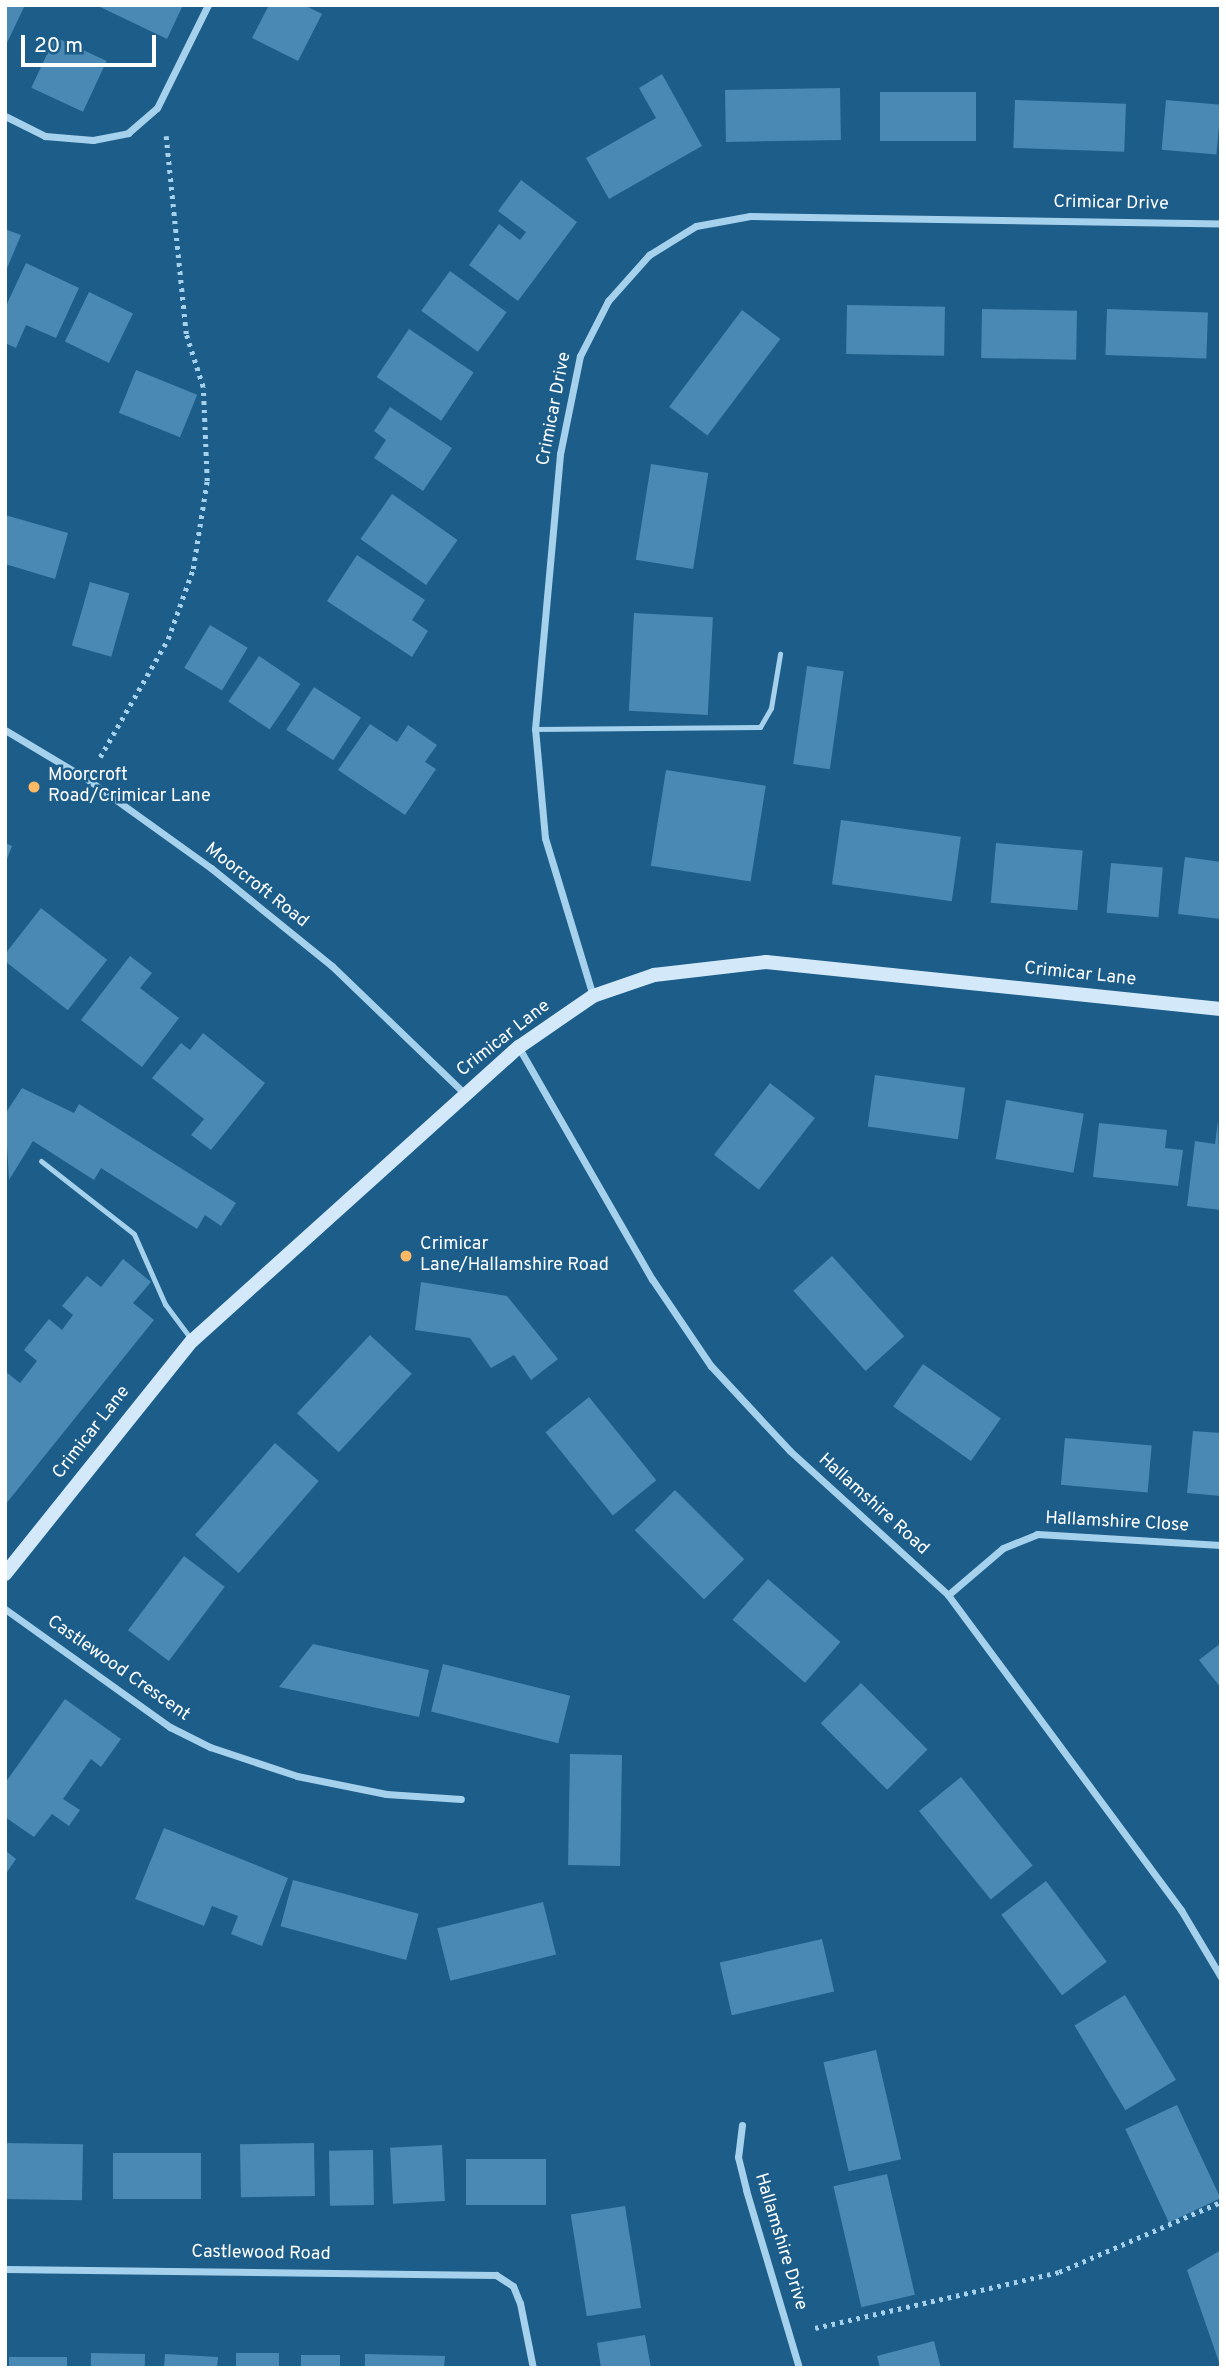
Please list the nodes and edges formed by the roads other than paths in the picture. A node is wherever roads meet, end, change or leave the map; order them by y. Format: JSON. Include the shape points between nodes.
{"nodes":[{"id":1,"x":208,"y":5,"type":"edge"},
{"id":2,"x":5,"y":116,"type":"edge"},
{"id":3,"x":1221,"y":223,"type":"edge"},
{"id":4,"x":780,"y":654,"type":"dead end"},
{"id":5,"x":534,"y":729,"type":"junction"},
{"id":6,"x":5,"y":730,"type":"edge"},
{"id":7,"x":593,"y":996,"type":"junction"},
{"id":8,"x":1221,"y":1009,"type":"edge"},
{"id":9,"x":519,"y":1047,"type":"junction"},
{"id":10,"x":465,"y":1094,"type":"junction"},
{"id":11,"x":41,"y":1161,"type":"dead end"},
{"id":12,"x":192,"y":1341,"type":"junction"},
{"id":13,"x":1221,"y":1545,"type":"edge"},
{"id":14,"x":5,"y":1574,"type":"edge"},
{"id":15,"x":948,"y":1595,"type":"junction"},
{"id":16,"x":5,"y":1609,"type":"edge"},
{"id":17,"x":461,"y":1799,"type":"dead end"},
{"id":18,"x":1221,"y":1978,"type":"edge"},
{"id":19,"x":742,"y":2124,"type":"dead end"},
{"id":20,"x":5,"y":2269,"type":"edge"},
{"id":21,"x":533,"y":2368,"type":"edge"},
{"id":22,"x":799,"y":2368,"type":"edge"}],
"edges":[{"from":1,"to":2,"type":"street","via":[[157,108],[128,133],[93,140],[45,136]]},
{"from":3,"to":5,"type":"street","name":"Crimicar Drive","via":[[750,216],[696,226],[649,255],[608,301],[580,356],[554,505]]},
{"from":4,"to":5,"type":"lane","via":[[771,708],[760,727]]},
{"from":5,"to":7,"type":"street","name":"Crimicar Drive","via":[[545,838]]},
{"from":6,"to":10,"type":"street","name":"Moorcroft Road","via":[[87,779],[332,966]]},
{"from":7,"to":8,"type":"street","name":"Crimicar Lane","via":[[654,975],[766,962]]},
{"from":7,"to":9,"type":"street","name":"Crimicar Lane"},
{"from":9,"to":10,"type":"street","name":"Crimicar Lane"},
{"from":9,"to":15,"type":"street","name":"Hallamshire Road","via":[[652,1279],[711,1366],[790,1451]]},
{"from":10,"to":12,"type":"street","name":"Crimicar Lane"},
{"from":11,"to":12,"type":"lane","via":[[134,1234],[164,1304]]},
{"from":12,"to":14,"type":"street","name":"Crimicar Lane"},
{"from":13,"to":15,"type":"street","name":"Hallamshire Close","via":[[1037,1534],[1003,1548]]},
{"from":15,"to":18,"type":"street","name":"Hallamshire Road","via":[[1181,1910]]},
{"from":16,"to":17,"type":"street","name":"Castlewood Crescent","via":[[170,1727],[210,1746],[335,1784]]},
{"from":19,"to":22,"type":"street","name":"Hallamshire Drive","via":[[738,2157]]},
{"from":20,"to":21,"type":"street","name":"Castlewood Road","via":[[496,2275],[513,2286]]}]}
